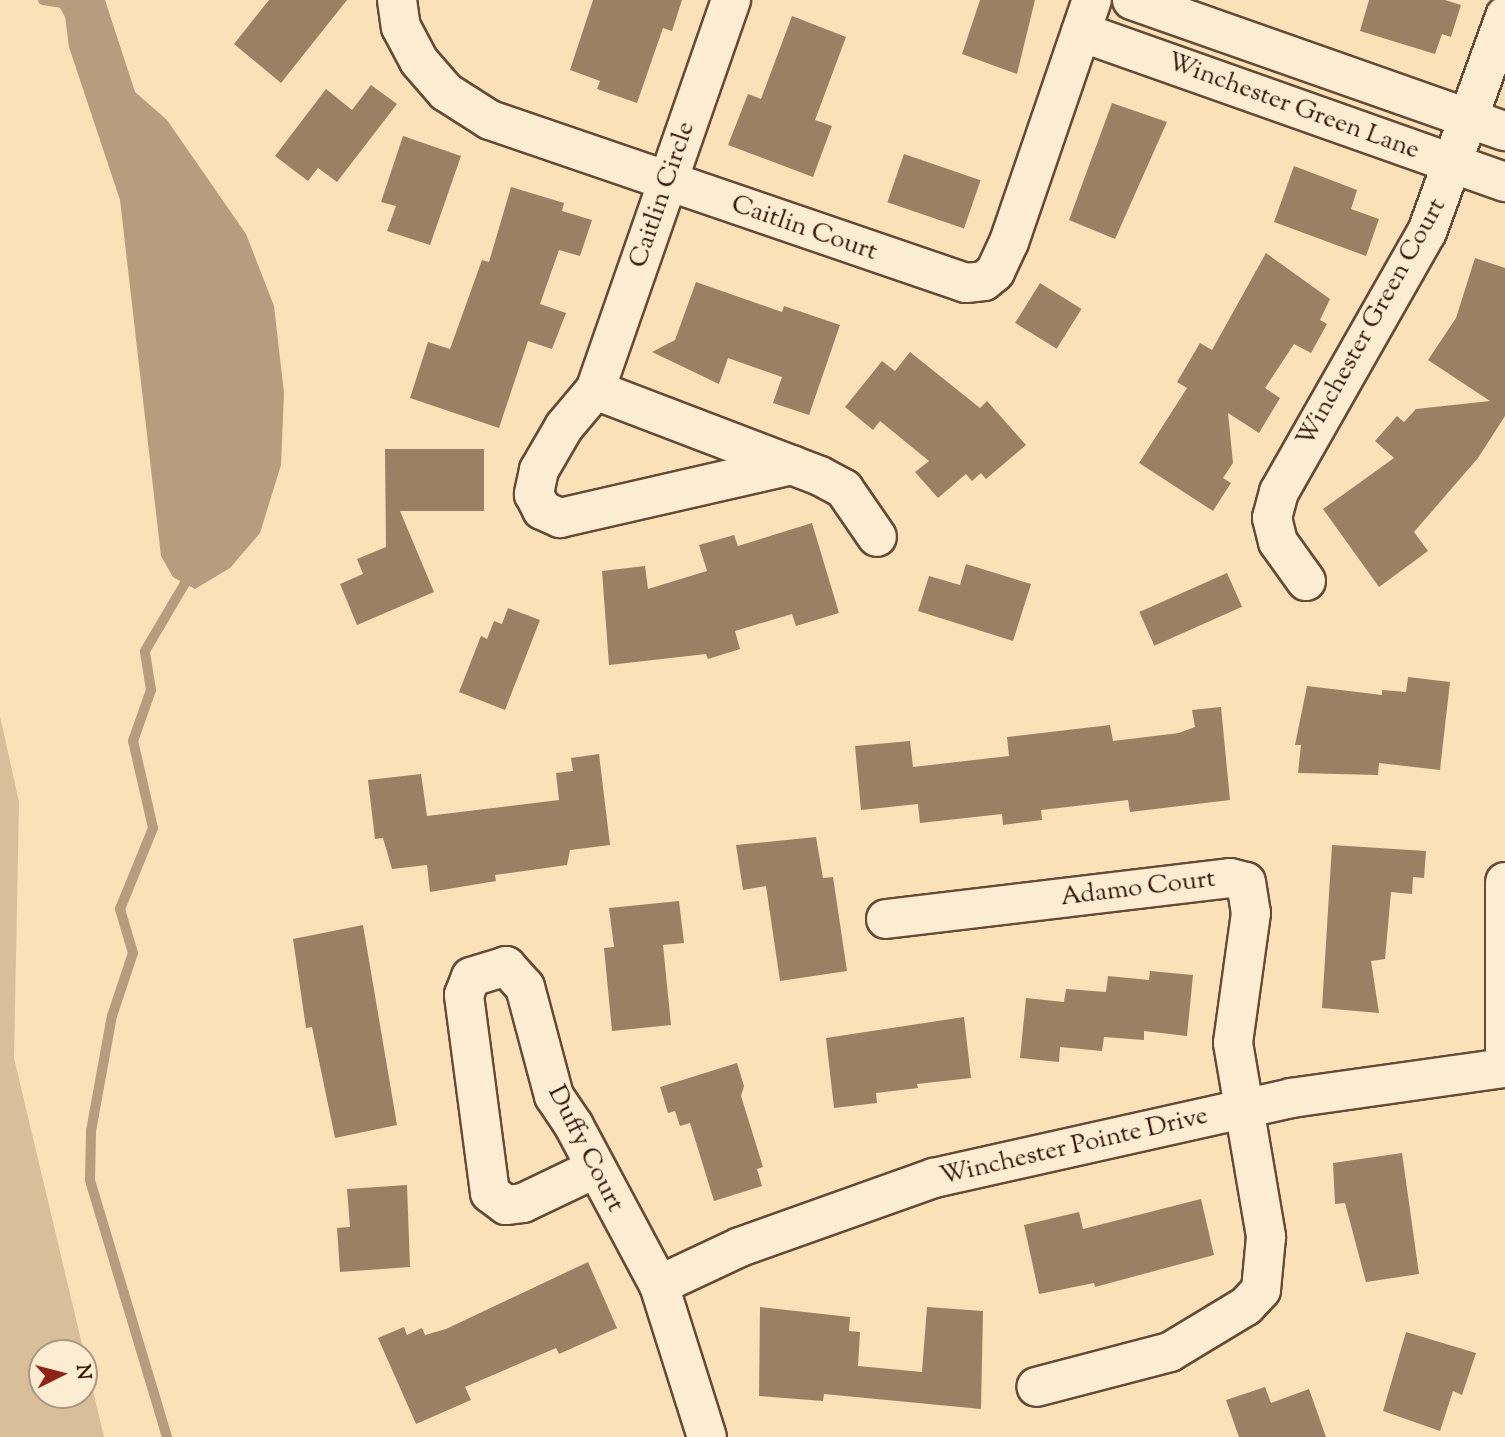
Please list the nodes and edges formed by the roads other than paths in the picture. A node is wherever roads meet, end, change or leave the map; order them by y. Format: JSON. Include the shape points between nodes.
{"nodes":[{"id":1,"x":397,"y":0,"type":"edge"},
{"id":2,"x":731,"y":0,"type":"edge"},
{"id":3,"x":1132,"y":0,"type":"edge"},
{"id":4,"x":1087,"y":16,"type":"edge"},
{"id":5,"x":1505,"y":16,"type":"edge"},
{"id":6,"x":1488,"y":125,"type":"edge"},
{"id":7,"x":1455,"y":164,"type":"junction"},
{"id":8,"x":668,"y":182,"type":"junction"},
{"id":9,"x":1505,"y":182,"type":"edge"},
{"id":10,"x":595,"y":390,"type":"junction"},
{"id":11,"x":792,"y":466,"type":"junction"},
{"id":12,"x":877,"y":537,"type":"dead end"},
{"id":13,"x":1306,"y":581,"type":"dead end"},
{"id":14,"x":1505,"y":882,"type":"edge"},
{"id":15,"x":886,"y":919,"type":"dead end"},
{"id":16,"x":1505,"y":1050,"type":"edge"},
{"id":17,"x":1505,"y":1068,"type":"edge"},
{"id":18,"x":1242,"y":1108,"type":"junction"},
{"id":19,"x":594,"y":1169,"type":"junction"},
{"id":20,"x":659,"y":1285,"type":"junction"},
{"id":21,"x":1036,"y":1387,"type":"dead end"},
{"id":22,"x":707,"y":1437,"type":"edge"}],
"edges":[{"from":1,"to":8,"type":"street","name":"Caitlin Court","via":[[401,27],[446,92],[489,120]]},
{"from":2,"to":8,"type":"street","name":"Caitlin Circle"},
{"from":3,"to":6,"type":"street","name":"Winchester Green Lane"},
{"from":4,"to":7,"type":"street","name":"Winchester Green Lane"},
{"from":4,"to":8,"type":"street","name":"Caitlin Court","via":[[1009,242],[995,272],[984,281],[966,283],[932,273]]},
{"from":5,"to":6,"type":"street","name":"Winchester Green Court"},
{"from":6,"to":7,"type":"street","name":"Winchester Green Court"},
{"from":7,"to":9,"type":"street","name":"Winchester Green Lane"},
{"from":7,"to":13,"type":"street","name":"Winchester Green Court","via":[[1427,232],[1279,492],[1272,519],[1278,542]]},
{"from":8,"to":10,"type":"street","name":"Caitlin Circle"},
{"from":10,"to":11,"type":"street"},
{"from":10,"to":11,"type":"street","name":"Caitlin Circle","via":[[564,427],[539,470],[534,494],[542,510],[560,518]]},
{"from":11,"to":12,"type":"street","via":[[844,489]]},
{"from":14,"to":16,"type":"street"},
{"from":15,"to":18,"type":"street","name":"Adamo Court","via":[[1230,878],[1246,881],[1251,913],[1233,1043]]},
{"from":17,"to":18,"type":"street","name":"Winchester Pointe Drive"},
{"from":18,"to":20,"type":"street","name":"Winchester Pointe Drive","via":[[934,1178],[740,1247]]},
{"from":18,"to":21,"type":"street","via":[[1266,1237],[1261,1290],[1246,1306],[1170,1352]]},
{"from":19,"to":19,"type":"street","name":"Duffy Court","via":[[554,1096],[525,987],[506,966],[471,976],[464,995],[490,1193],[506,1205],[523,1203]]},
{"from":19,"to":20,"type":"street","name":"Duffy Court"},
{"from":20,"to":22,"type":"street","name":"Duffy Court"}]}
